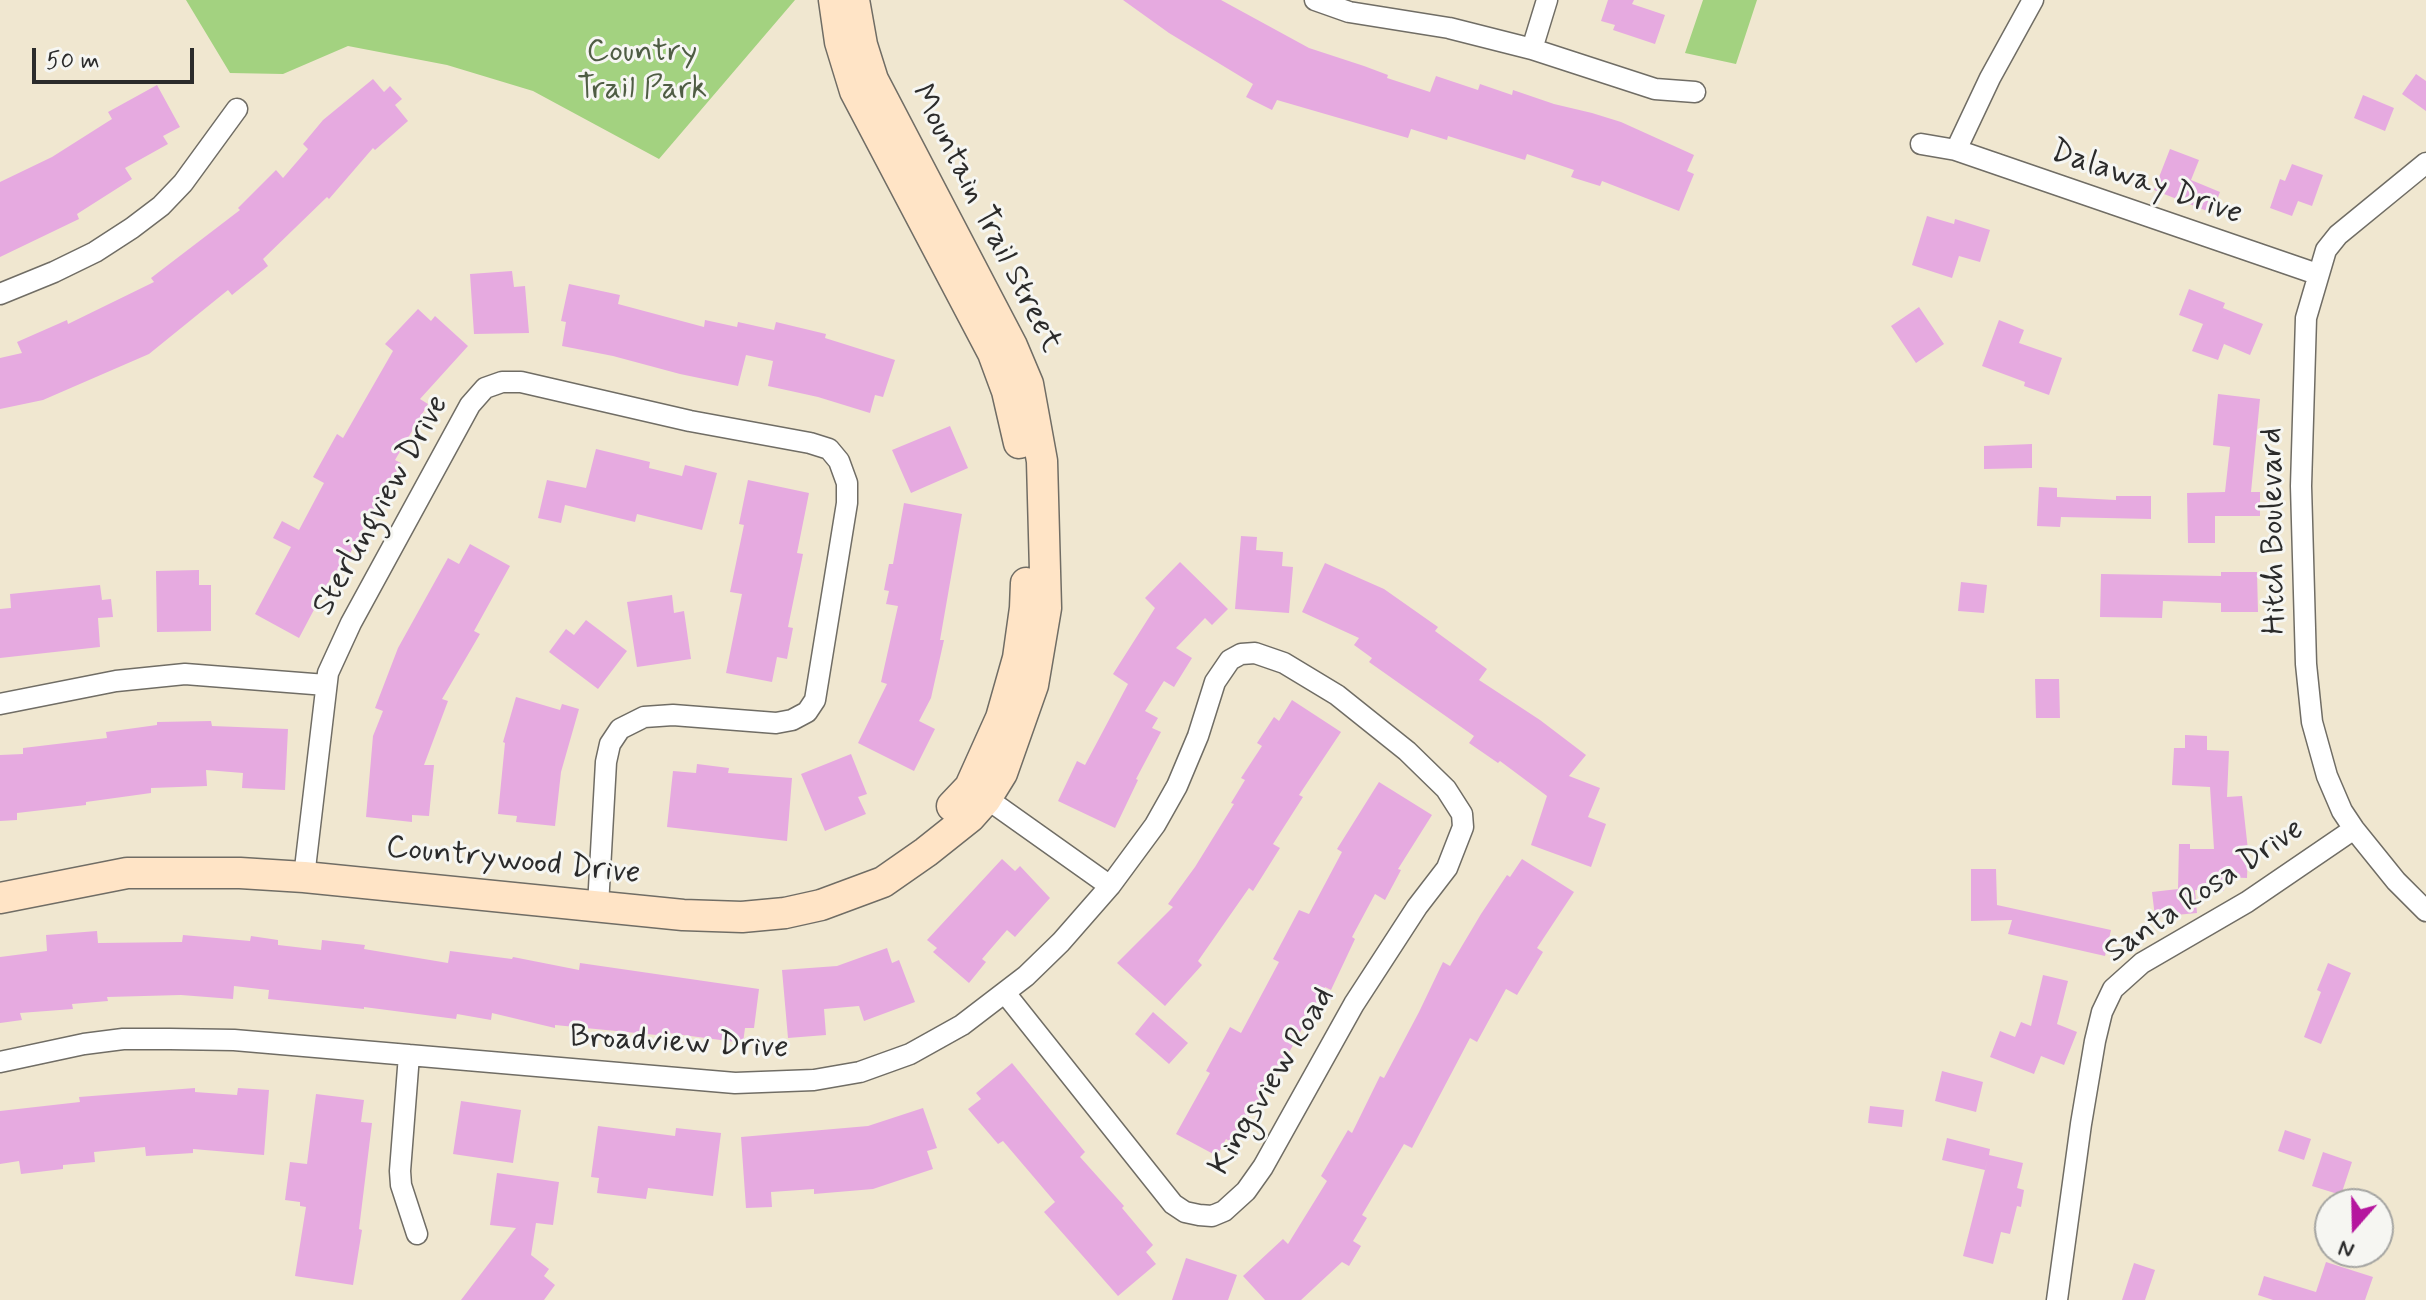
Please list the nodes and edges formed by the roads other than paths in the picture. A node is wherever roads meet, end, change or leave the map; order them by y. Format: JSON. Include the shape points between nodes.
{"nodes":[{"id":1,"x":834,"y":0,"type":"edge"},
{"id":2,"x":854,"y":0,"type":"edge"},
{"id":3,"x":1315,"y":0,"type":"edge"},
{"id":4,"x":1547,"y":0,"type":"edge"},
{"id":5,"x":2033,"y":0,"type":"edge"},
{"id":6,"x":1532,"y":49,"type":"junction"},
{"id":7,"x":1695,"y":92,"type":"dead end"},
{"id":8,"x":237,"y":109,"type":"dead end"},
{"id":9,"x":1921,"y":144,"type":"dead end"},
{"id":10,"x":1956,"y":150,"type":"junction"},
{"id":11,"x":2426,"y":163,"type":"edge"},
{"id":12,"x":2317,"y":274,"type":"junction"},
{"id":13,"x":0,"y":294,"type":"edge"},
{"id":14,"x":326,"y":685,"type":"junction"},
{"id":15,"x":0,"y":704,"type":"edge"},
{"id":16,"x":978,"y":793,"type":"junction"},
{"id":17,"x":1463,"y":827,"type":"joint"},
{"id":18,"x":2354,"y":829,"type":"junction"},
{"id":19,"x":305,"y":868,"type":"junction"},
{"id":20,"x":0,"y":879,"type":"edge"},
{"id":21,"x":1110,"y":886,"type":"junction"},
{"id":22,"x":598,"y":897,"type":"junction"},
{"id":23,"x":0,"y":898,"type":"edge"},
{"id":24,"x":2426,"y":911,"type":"edge"},
{"id":25,"x":1005,"y":993,"type":"junction"},
{"id":26,"x":409,"y":1055,"type":"junction"},
{"id":27,"x":0,"y":1062,"type":"edge"},
{"id":28,"x":417,"y":1234,"type":"dead end"},
{"id":29,"x":2057,"y":1300,"type":"edge"}],
"edges":[{"from":1,"to":16,"type":"street","name":"Mountain Trail Street","via":[[855,91],[993,353],[1016,423],[1024,501],[1025,608],[1018,658]]},
{"from":2,"to":16,"type":"street","name":"Mountain Trail Street","via":[[873,80],[1012,346],[1035,417],[1045,500],[1043,632],[1033,685],[1002,773]]},
{"from":3,"to":6,"type":"street","via":[[1349,12],[1449,28]]},
{"from":4,"to":6,"type":"street"},
{"from":5,"to":10,"type":"street"},
{"from":6,"to":7,"type":"street","via":[[1655,89]]},
{"from":8,"to":13,"type":"street","via":[[183,183],[142,221],[95,252]]},
{"from":9,"to":10,"type":"street","name":"Dalaway Drive"},
{"from":10,"to":12,"type":"street","name":"Dalaway Drive"},
{"from":11,"to":12,"type":"street","name":"Hitch Boulevard","via":[[2338,235]]},
{"from":12,"to":18,"type":"street","name":"Hitch Boulevard","via":[[2306,318],[2301,486],[2306,664],[2312,722],[2327,776]]},
{"from":14,"to":15,"type":"street","via":[[185,674],[116,681]]},
{"from":14,"to":19,"type":"street","name":"Sterlingview Drive"},
{"from":14,"to":22,"type":"street","name":"Sterlingview Drive","via":[[351,623],[470,405],[485,388],[521,382],[829,449],[847,483],[847,503],[815,700],[807,712],[776,723],[673,715],[644,717],[620,729],[606,762]]},
{"from":16,"to":21,"type":"street"},
{"from":16,"to":22,"type":"street","name":"Countrywood Drive","via":[[970,817],[937,844],[883,882],[821,905],[742,917],[683,915]]},
{"from":17,"to":21,"type":"street","name":"Broadview Drive","via":[[1462,814],[1446,789],[1380,728],[1284,663],[1241,654],[1215,682],[1193,748],[1155,825]]},
{"from":17,"to":25,"type":"street","name":"Kingsview Road","via":[[1447,868],[1354,1004],[1263,1167],[1246,1191],[1212,1216],[1185,1212],[1173,1204]]},
{"from":18,"to":24,"type":"street","name":"Hitch Boulevard"},
{"from":18,"to":29,"type":"street","name":"Santa Rosa Drive","via":[[2247,902],[2142,963],[2113,989],[2102,1012],[2088,1082]]},
{"from":19,"to":20,"type":"street","name":"Countrywood Drive","via":[[240,855],[127,855]]},
{"from":19,"to":22,"type":"street","name":"Countrywood Drive"},
{"from":19,"to":23,"type":"street","name":"Countrywood Drive","via":[[127,873]]},
{"from":21,"to":25,"type":"street","name":"Broadview Drive","via":[[1061,942]]},
{"from":25,"to":26,"type":"street","name":"Broadview Drive","via":[[910,1054],[860,1072],[814,1080],[735,1083]]},
{"from":26,"to":27,"type":"street","name":"Broadview Drive","via":[[234,1040],[123,1039]]},
{"from":26,"to":28,"type":"street","via":[[400,1171]]}]}
